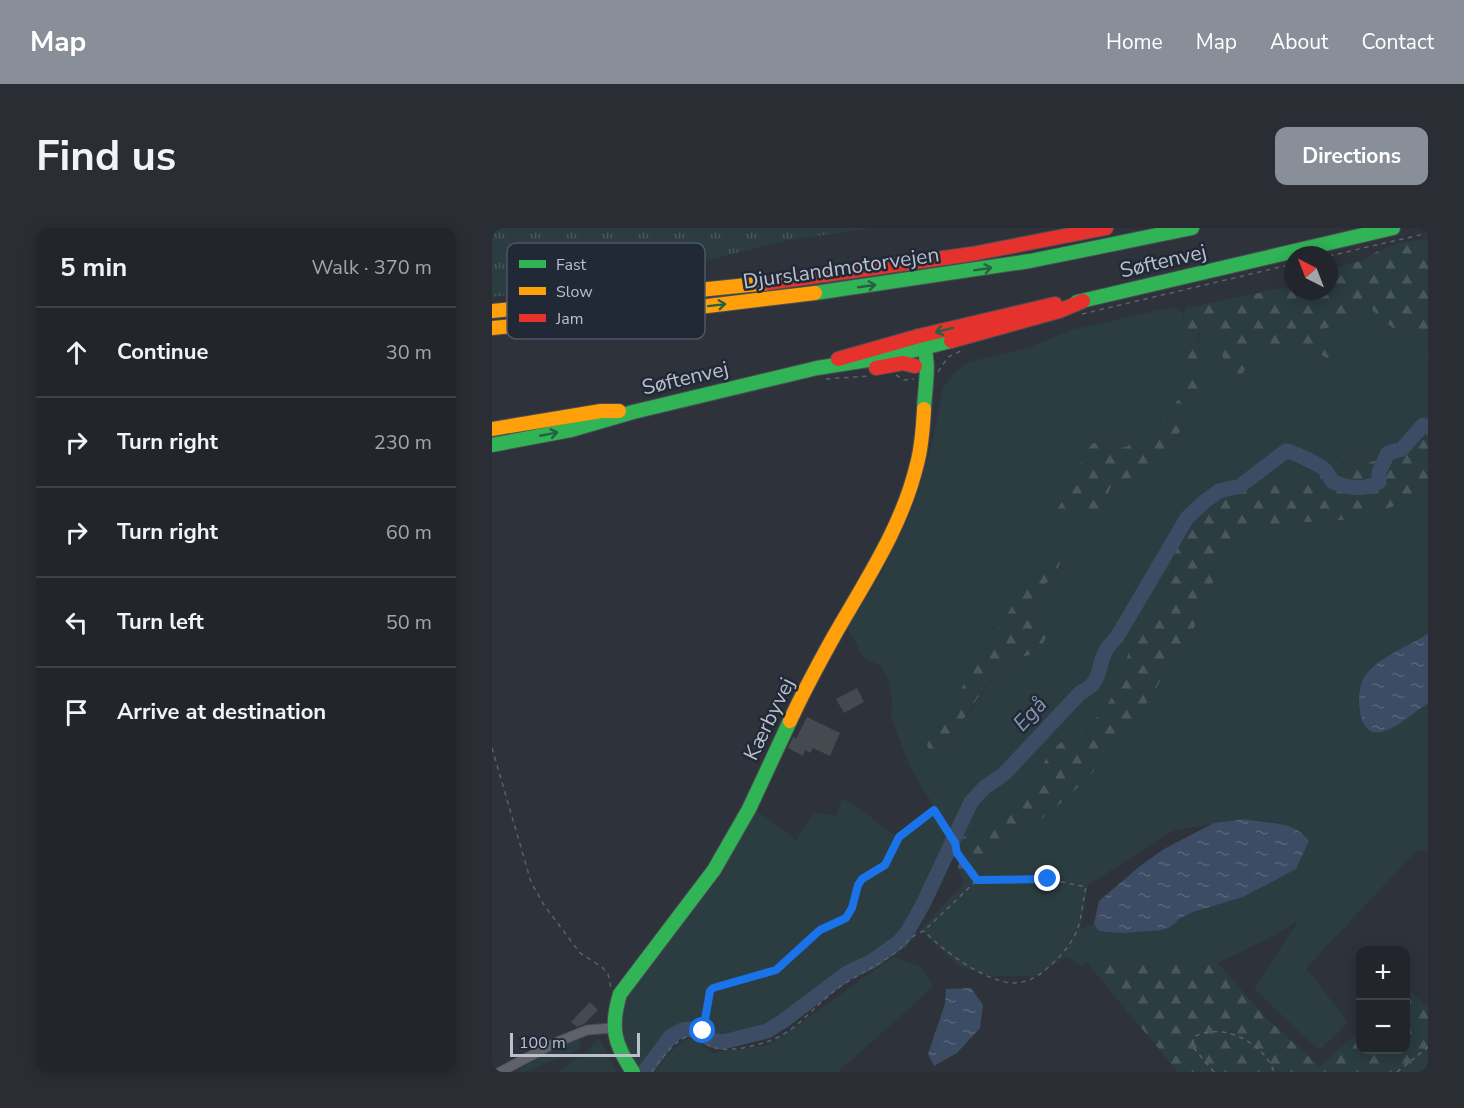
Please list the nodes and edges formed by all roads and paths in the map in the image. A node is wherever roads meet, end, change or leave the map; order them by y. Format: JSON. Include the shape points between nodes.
{"nodes":[{"id":1,"x":1062,"y":228,"type":"edge"},
{"id":2,"x":1106,"y":228,"type":"edge"},
{"id":3,"x":1393,"y":228,"type":"edge"},
{"id":4,"x":1191,"y":229,"type":"edge"},
{"id":5,"x":1428,"y":233,"type":"edge"},
{"id":6,"x":1338,"y":254,"type":"edge"},
{"id":7,"x":705,"y":288,"type":"edge"},
{"id":8,"x":705,"y":289,"type":"edge"},
{"id":9,"x":705,"y":307,"type":"edge"},
{"id":10,"x":507,"y":310,"type":"edge"},
{"id":11,"x":492,"y":311,"type":"edge"},
{"id":12,"x":507,"y":327,"type":"edge"},
{"id":13,"x":492,"y":328,"type":"edge"},
{"id":14,"x":919,"y":344,"type":"junction"},
{"id":15,"x":833,"y":366,"type":"junction"},
{"id":16,"x":915,"y":366,"type":"junction"},
{"id":17,"x":817,"y":368,"type":"junction"},
{"id":18,"x":924,"y":410,"type":"junction"},
{"id":19,"x":633,"y":412,"type":"junction"},
{"id":20,"x":492,"y":429,"type":"edge"},
{"id":21,"x":492,"y":445,"type":"edge"},
{"id":22,"x":492,"y":748,"type":"edge"},
{"id":23,"x":977,"y":880,"type":"junction"},
{"id":24,"x":924,"y":931,"type":"junction"},
{"id":25,"x":611,"y":995,"type":"dead end"},
{"id":26,"x":613,"y":1028,"type":"junction"},
{"id":27,"x":699,"y":1038,"type":"junction"},
{"id":28,"x":1428,"y":1047,"type":"edge"},
{"id":29,"x":500,"y":1072,"type":"edge"},
{"id":30,"x":633,"y":1072,"type":"edge"},
{"id":31,"x":652,"y":1072,"type":"edge"},
{"id":32,"x":1214,"y":1072,"type":"edge"},
{"id":33,"x":1274,"y":1072,"type":"edge"},
{"id":34,"x":1397,"y":1072,"type":"edge"}],
"edges":[{"from":1,"to":7,"type":"main road"},
{"from":2,"to":8,"type":"main road","name":"Djurslandmotorvejen","via":[[973,254]]},
{"from":3,"to":14,"type":"main road","name":"Søftenvej","via":[[1083,301],[1054,304]]},
{"from":9,"to":4,"type":"main road","name":"Djurslandmotorvejen","one_way":true,"via":[[926,278]]},
{"from":5,"to":6,"type":"path"},
{"from":10,"to":11,"type":"main road","name":"Djurslandmotorvejen"},
{"from":13,"to":12,"type":"main road","name":"Djurslandmotorvejen","one_way":true},
{"from":14,"to":15,"type":"main road","name":"Søftenvej"},
{"from":14,"to":16,"type":"main road"},
{"from":14,"to":17,"type":"main road","name":"Søftenvej","via":[[856,353]]},
{"from":14,"to":18,"type":"main road"},
{"from":15,"to":16,"type":"main road"},
{"from":15,"to":17,"type":"main road","name":"Søftenvej"},
{"from":16,"to":18,"type":"main road"},
{"from":17,"to":19,"type":"main road","name":"Søftenvej"},
{"from":18,"to":26,"type":"main road","name":"Kærbyvej","via":[[917,465],[879,561],[795,710],[749,809],[714,870],[620,994]]},
{"from":19,"to":20,"type":"main road","name":"Søftenvej","via":[[601,411]]},
{"from":21,"to":19,"type":"main road","name":"Søftenvej","one_way":true,"via":[[571,430]]},
{"from":22,"to":25,"type":"path","via":[[531,882],[580,953],[608,974]]},
{"from":23,"to":24,"type":"path"},
{"from":23,"to":24,"type":"path","via":[[1048,879],[1086,886],[1078,927],[1061,955],[1030,980],[997,981],[952,957]]},
{"from":23,"to":27,"type":"path","via":[[934,810],[899,837],[888,862],[862,879],[846,918],[820,930],[776,970],[713,988]]},
{"from":24,"to":27,"type":"path","via":[[914,934],[898,951],[840,987],[782,1035],[722,1049],[706,1045]]},
{"from":26,"to":29,"type":"street","via":[[587,1030],[566,1038]]},
{"from":26,"to":30,"type":"main road","name":"Kærbyvej","via":[[619,1050]]},
{"from":27,"to":31,"type":"path","via":[[683,1038]]},
{"from":28,"to":34,"type":"path"},
{"from":32,"to":33,"type":"path","via":[[1192,1046],[1194,1036],[1230,1032],[1237,1035],[1263,1054]]}]}
